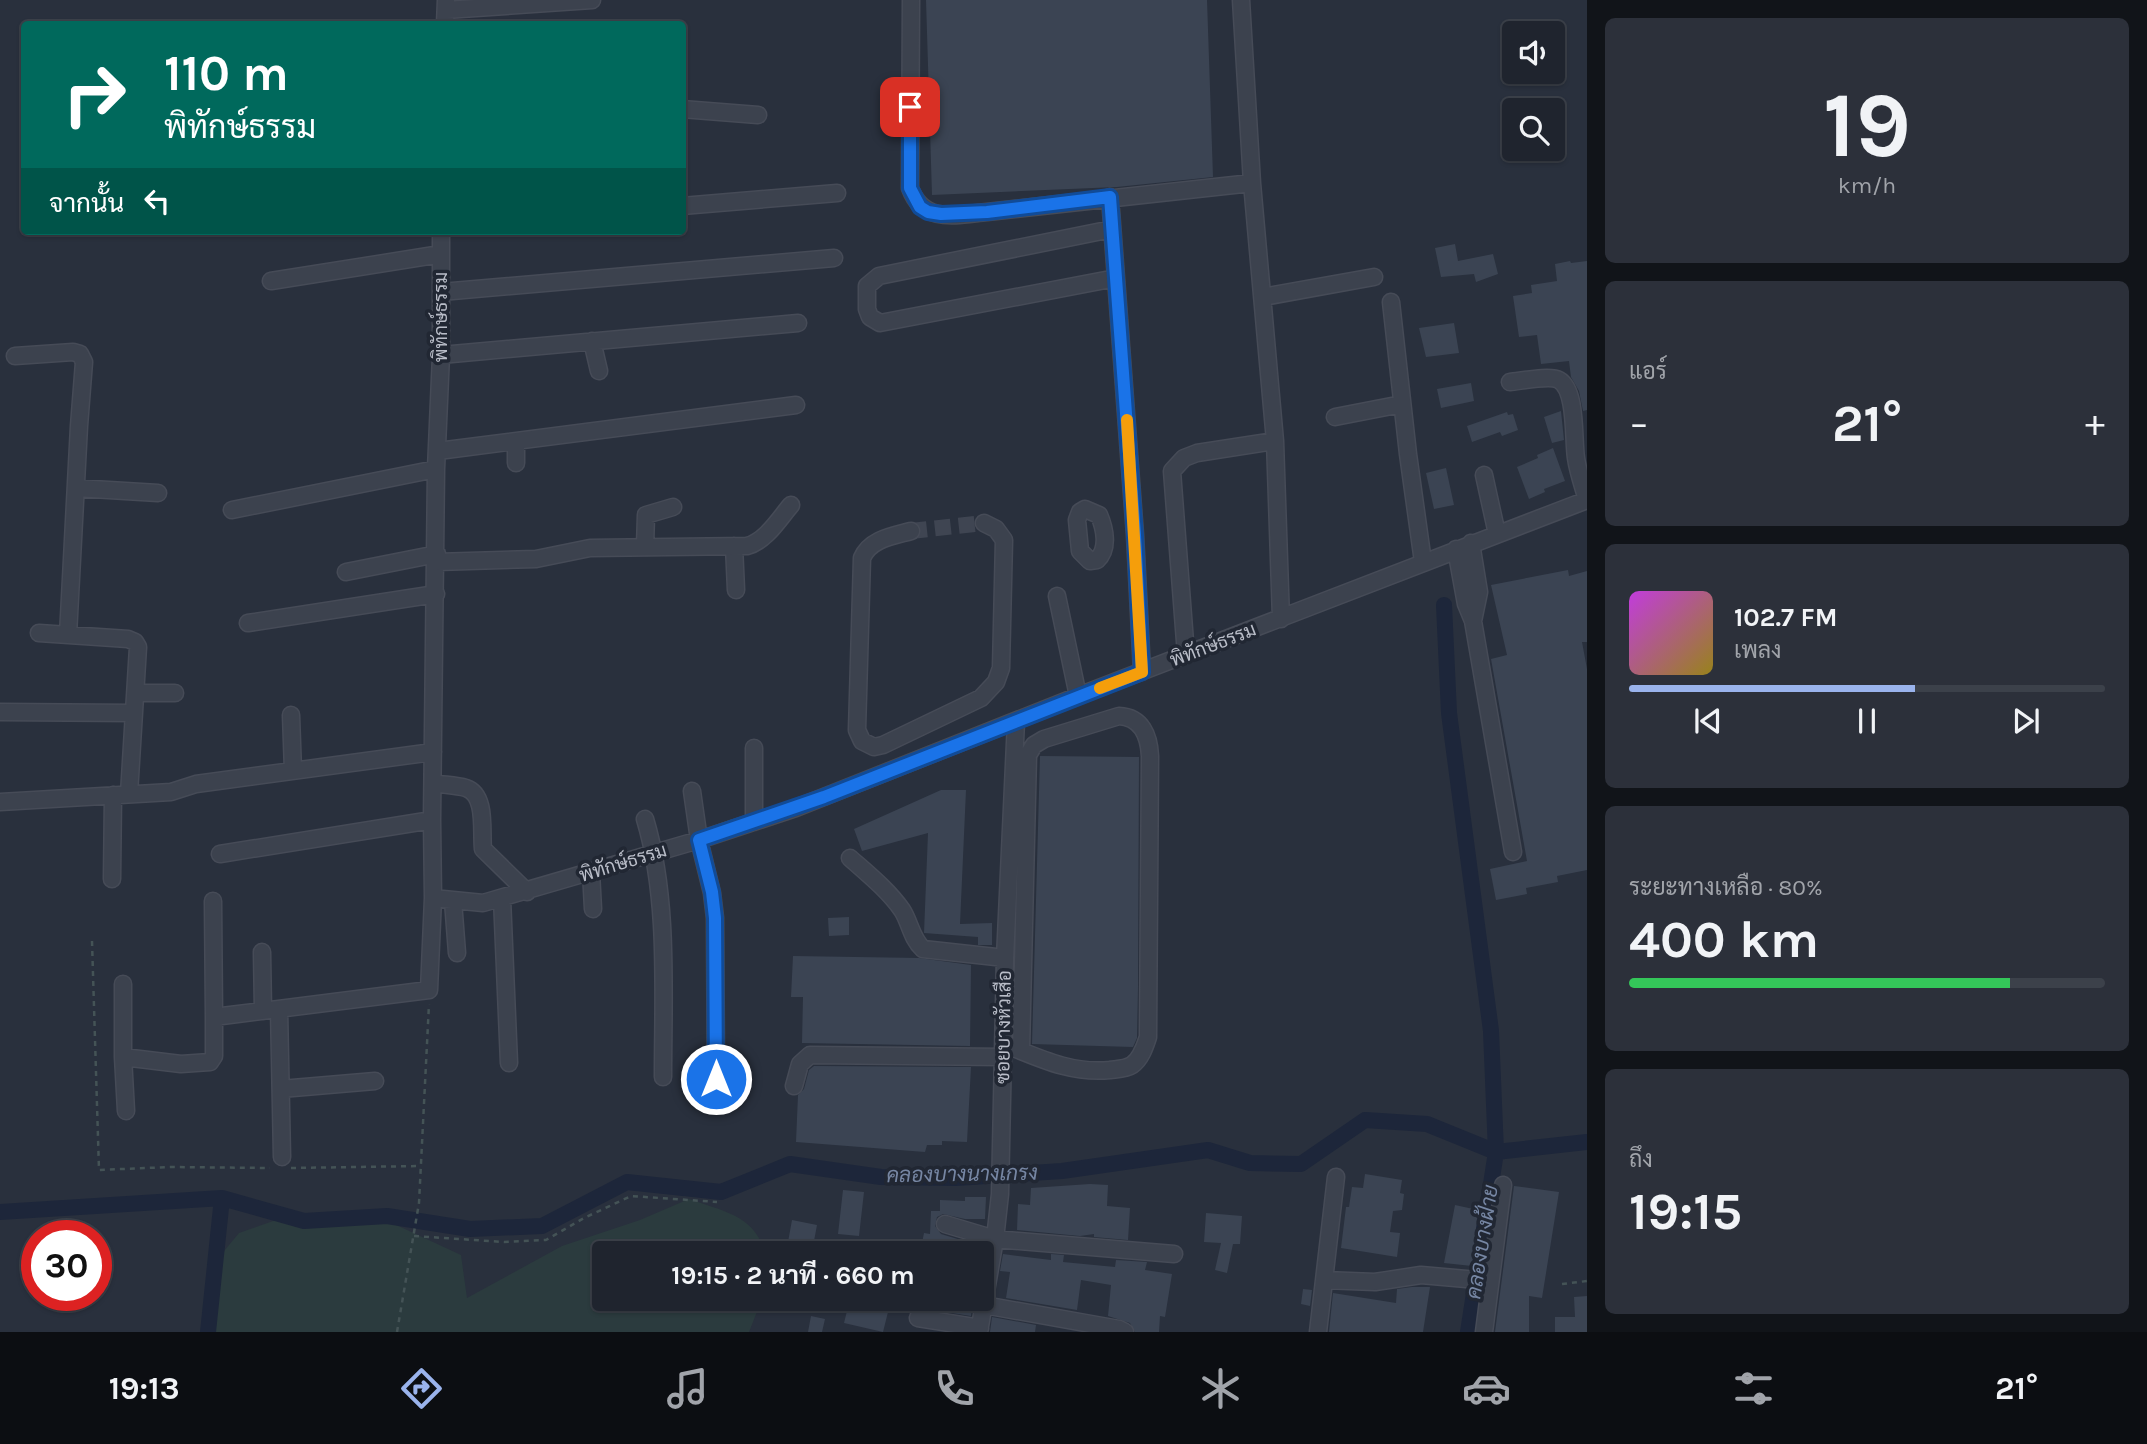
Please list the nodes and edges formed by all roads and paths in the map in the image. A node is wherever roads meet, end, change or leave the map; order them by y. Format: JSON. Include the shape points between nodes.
{"nodes":[{"id":1,"x":592,"y":0,"type":"edge"},
{"id":2,"x":911,"y":0,"type":"edge"},
{"id":3,"x":1241,"y":0,"type":"edge"},
{"id":4,"x":445,"y":11,"type":"edge"},
{"id":5,"x":686,"y":109,"type":"edge"},
{"id":6,"x":758,"y":115,"type":"dead end"},
{"id":7,"x":1252,"y":183,"type":"junction"},
{"id":8,"x":837,"y":193,"type":"dead end"},
{"id":9,"x":1110,"y":197,"type":"junction"},
{"id":10,"x":686,"y":206,"type":"edge"},
{"id":11,"x":1112,"y":229,"type":"junction"},
{"id":12,"x":441,"y":235,"type":"edge"},
{"id":13,"x":441,"y":254,"type":"junction"},
{"id":14,"x":834,"y":258,"type":"dead end"},
{"id":15,"x":1374,"y":277,"type":"dead end"},
{"id":16,"x":1116,"y":278,"type":"junction"},
{"id":17,"x":271,"y":281,"type":"dead end"},
{"id":18,"x":441,"y":292,"type":"junction"},
{"id":19,"x":1263,"y":297,"type":"junction"},
{"id":20,"x":1391,"y":302,"type":"dead end"},
{"id":21,"x":798,"y":323,"type":"dead end"},
{"id":22,"x":592,"y":341,"type":"junction"},
{"id":23,"x":441,"y":355,"type":"junction"},
{"id":24,"x":15,"y":356,"type":"dead end"},
{"id":25,"x":598,"y":371,"type":"dead end"},
{"id":26,"x":1510,"y":382,"type":"dead end"},
{"id":27,"x":1402,"y":404,"type":"junction"},
{"id":28,"x":796,"y":405,"type":"dead end"},
{"id":29,"x":1335,"y":417,"type":"dead end"},
{"id":30,"x":1275,"y":441,"type":"junction"},
{"id":31,"x":516,"y":442,"type":"junction"},
{"id":32,"x":438,"y":451,"type":"junction"},
{"id":33,"x":516,"y":463,"type":"dead end"},
{"id":34,"x":436,"y":469,"type":"junction"},
{"id":35,"x":1485,"y":475,"type":"dead end"},
{"id":36,"x":76,"y":488,"type":"junction"},
{"id":37,"x":158,"y":494,"type":"dead end"},
{"id":38,"x":1587,"y":500,"type":"edge"},
{"id":39,"x":791,"y":505,"type":"dead end"},
{"id":40,"x":673,"y":507,"type":"dead end"},
{"id":41,"x":232,"y":510,"type":"dead end"},
{"id":42,"x":984,"y":523,"type":"dead end"},
{"id":43,"x":911,"y":531,"type":"tunnel mouth"},
{"id":44,"x":1497,"y":534,"type":"junction"},
{"id":45,"x":1135,"y":535,"type":"junction"},
{"id":46,"x":1105,"y":537,"type":"dead end"},
{"id":47,"x":734,"y":546,"type":"junction"},
{"id":48,"x":1463,"y":546,"type":"junction"},
{"id":49,"x":645,"y":547,"type":"junction"},
{"id":50,"x":437,"y":558,"type":"junction"},
{"id":51,"x":1423,"y":562,"type":"junction"},
{"id":52,"x":346,"y":572,"type":"dead end"},
{"id":53,"x":736,"y":590,"type":"dead end"},
{"id":54,"x":436,"y":594,"type":"junction"},
{"id":55,"x":1057,"y":596,"type":"dead end"},
{"id":56,"x":1282,"y":619,"type":"junction"},
{"id":57,"x":248,"y":623,"type":"dead end"},
{"id":58,"x":39,"y":634,"type":"dead end"},
{"id":59,"x":68,"y":635,"type":"junction"},
{"id":60,"x":1186,"y":655,"type":"junction"},
{"id":61,"x":1142,"y":672,"type":"junction"},
{"id":62,"x":136,"y":693,"type":"junction"},
{"id":63,"x":175,"y":693,"type":"dead end"},
{"id":64,"x":1078,"y":696,"type":"junction"},
{"id":65,"x":0,"y":712,"type":"edge"},
{"id":66,"x":134,"y":713,"type":"junction"},
{"id":67,"x":291,"y":715,"type":"dead end"},
{"id":68,"x":938,"y":720,"type":"junction"},
{"id":69,"x":1016,"y":721,"type":"junction"},
{"id":70,"x":754,"y":748,"type":"dead end"},
{"id":71,"x":947,"y":748,"type":"junction"},
{"id":72,"x":433,"y":752,"type":"junction"},
{"id":73,"x":293,"y":771,"type":"junction"},
{"id":74,"x":433,"y":783,"type":"junction"},
{"id":75,"x":692,"y":791,"type":"dead end"},
{"id":76,"x":121,"y":795,"type":"junction"},
{"id":77,"x":0,"y":802,"type":"edge"},
{"id":78,"x":645,"y":819,"type":"dead end"},
{"id":79,"x":432,"y":820,"type":"junction"},
{"id":80,"x":754,"y":822,"type":"junction"},
{"id":81,"x":699,"y":840,"type":"junction"},
{"id":82,"x":1513,"y":852,"type":"dead end"},
{"id":83,"x":655,"y":853,"type":"junction"},
{"id":84,"x":220,"y":854,"type":"dead end"},
{"id":85,"x":850,"y":858,"type":"dead end"},
{"id":86,"x":592,"y":873,"type":"junction"},
{"id":87,"x":112,"y":879,"type":"dead end"},
{"id":88,"x":527,"y":892,"type":"junction"},
{"id":89,"x":433,"y":898,"type":"junction"},
{"id":90,"x":502,"y":898,"type":"junction"},
{"id":91,"x":213,"y":901,"type":"dead end"},
{"id":92,"x":453,"y":901,"type":"junction"},
{"id":93,"x":593,"y":909,"type":"dead end"},
{"id":94,"x":92,"y":941,"type":"dead end"},
{"id":95,"x":262,"y":952,"type":"dead end"},
{"id":96,"x":457,"y":953,"type":"dead end"},
{"id":97,"x":1005,"y":958,"type":"junction"},
{"id":98,"x":123,"y":984,"type":"dead end"},
{"id":99,"x":429,"y":990,"type":"junction"},
{"id":100,"x":271,"y":1010,"type":"junction"},
{"id":101,"x":214,"y":1017,"type":"junction"},
{"id":102,"x":1003,"y":1051,"type":"junction"},
{"id":103,"x":1021,"y":1051,"type":"junction"},
{"id":104,"x":124,"y":1057,"type":"junction"},
{"id":105,"x":509,"y":1063,"type":"dead end"},
{"id":106,"x":663,"y":1077,"type":"dead end"},
{"id":107,"x":716,"y":1079,"type":"dead end"},
{"id":108,"x":375,"y":1081,"type":"dead end"},
{"id":109,"x":794,"y":1086,"type":"dead end"},
{"id":110,"x":281,"y":1089,"type":"junction"},
{"id":111,"x":126,"y":1111,"type":"dead end"},
{"id":112,"x":279,"y":1165,"type":"junction"},
{"id":113,"x":421,"y":1166,"type":"junction"},
{"id":114,"x":1336,"y":1177,"type":"dead end"},
{"id":115,"x":1503,"y":1185,"type":"dead end"},
{"id":116,"x":717,"y":1202,"type":"dead end"},
{"id":117,"x":945,"y":1224,"type":"dead end"},
{"id":118,"x":414,"y":1236,"type":"junction"},
{"id":119,"x":995,"y":1239,"type":"junction"},
{"id":120,"x":994,"y":1245,"type":"edge"},
{"id":121,"x":1174,"y":1254,"type":"dead end"},
{"id":122,"x":1324,"y":1280,"type":"junction"},
{"id":123,"x":1485,"y":1280,"type":"junction"},
{"id":124,"x":1587,"y":1281,"type":"edge"},
{"id":125,"x":1562,"y":1284,"type":"dead end"},
{"id":126,"x":994,"y":1308,"type":"edge"},
{"id":127,"x":983,"y":1311,"type":"edge"},
{"id":128,"x":918,"y":1318,"type":"dead end"},
{"id":129,"x":1058,"y":1326,"type":"edge"},
{"id":130,"x":979,"y":1330,"type":"edge"},
{"id":131,"x":397,"y":1332,"type":"edge"},
{"id":132,"x":1125,"y":1332,"type":"edge"},
{"id":133,"x":1318,"y":1332,"type":"edge"},
{"id":134,"x":1484,"y":1332,"type":"edge"}],
"edges":[{"from":1,"to":4,"type":"street"},
{"from":2,"to":9,"type":"street","via":[[910,188],[920,207],[957,214]]},
{"from":3,"to":7,"type":"street"},
{"from":5,"to":6,"type":"street"},
{"from":7,"to":9,"type":"street"},
{"from":7,"to":19,"type":"street"},
{"from":8,"to":10,"type":"street"},
{"from":9,"to":11,"type":"street"},
{"from":11,"to":16,"type":"street"},
{"from":11,"to":16,"type":"street","via":[[879,276],[867,286],[867,309],[880,323]]},
{"from":12,"to":13,"type":"street","name":"พิทักษ์ธรรม"},
{"from":13,"to":17,"type":"street"},
{"from":13,"to":18,"type":"street","name":"พิทักษ์ธรรม"},
{"from":14,"to":18,"type":"street"},
{"from":15,"to":19,"type":"street"},
{"from":16,"to":45,"type":"street"},
{"from":18,"to":23,"type":"street","name":"พิทักษ์ธรรม"},
{"from":19,"to":30,"type":"street"},
{"from":20,"to":27,"type":"street"},
{"from":21,"to":22,"type":"street"},
{"from":22,"to":23,"type":"street"},
{"from":22,"to":25,"type":"street"},
{"from":23,"to":32,"type":"street","name":"พิทักษ์ธรรม"},
{"from":24,"to":36,"type":"street","via":[[73,352],[84,362]]},
{"from":26,"to":38,"type":"street","via":[[1562,381],[1572,408],[1576,457]]},
{"from":27,"to":29,"type":"street"},
{"from":27,"to":51,"type":"street"},
{"from":28,"to":31,"type":"street"},
{"from":30,"to":56,"type":"street"},
{"from":30,"to":60,"type":"street","via":[[1197,453],[1184,458],[1172,471]]},
{"from":31,"to":32,"type":"street"},
{"from":31,"to":33,"type":"street"},
{"from":32,"to":34,"type":"street","name":"พิทักษ์ธรรม"},
{"from":34,"to":41,"type":"street"},
{"from":34,"to":50,"type":"street","name":"พิทักษ์ธรรม"},
{"from":35,"to":44,"type":"street"},
{"from":36,"to":37,"type":"street"},
{"from":36,"to":59,"type":"street"},
{"from":38,"to":44,"type":"street","name":"พิทักษ์ธรรม"},
{"from":39,"to":47,"type":"street","via":[[756,543]]},
{"from":40,"to":49,"type":"street","via":[[646,515]]},
{"from":42,"to":68,"type":"street","via":[[1004,540],[1001,668],[996,682],[981,698]]},
{"from":43,"to":68,"type":"street","via":[[872,544],[862,558],[857,730],[862,741],[874,747]]},
{"from":44,"to":48,"type":"street","name":"พิทักษ์ธรรม"},
{"from":45,"to":46,"type":"street"},
{"from":45,"to":61,"type":"street"},
{"from":47,"to":49,"type":"street"},
{"from":47,"to":53,"type":"street"},
{"from":48,"to":51,"type":"street","name":"พิทักษ์ธรรม"},
{"from":48,"to":82,"type":"street","via":[[1463,589],[1473,621]]},
{"from":49,"to":50,"type":"street","via":[[590,548],[536,559]]},
{"from":50,"to":52,"type":"street"},
{"from":50,"to":54,"type":"street","name":"พิทักษ์ธรรม"},
{"from":51,"to":56,"type":"street","name":"พิทักษ์ธรรม"},
{"from":54,"to":57,"type":"street"},
{"from":54,"to":72,"type":"street","name":"พิทักษ์ธรรม"},
{"from":55,"to":64,"type":"street"},
{"from":56,"to":60,"type":"street","name":"พิทักษ์ธรรม"},
{"from":58,"to":59,"type":"street"},
{"from":59,"to":62,"type":"street","via":[[135,642]]},
{"from":60,"to":61,"type":"street","name":"พิทักษ์ธรรม"},
{"from":61,"to":64,"type":"street","name":"พิทักษ์ธรรม"},
{"from":62,"to":63,"type":"street"},
{"from":62,"to":66,"type":"street"},
{"from":64,"to":69,"type":"street","name":"พิทักษ์ธรรม"},
{"from":65,"to":66,"type":"street"},
{"from":66,"to":76,"type":"street"},
{"from":67,"to":73,"type":"street"},
{"from":68,"to":71,"type":"street"},
{"from":69,"to":71,"type":"street","name":"พิทักษ์ธรรม"},
{"from":69,"to":97,"type":"street","name":"ซอยบางหัวเสือ"},
{"from":70,"to":80,"type":"street"},
{"from":71,"to":80,"type":"street","name":"พิทักษ์ธรรม"},
{"from":72,"to":73,"type":"street"},
{"from":72,"to":74,"type":"street","name":"พิทักษ์ธรรม"},
{"from":73,"to":76,"type":"street","via":[[196,784],[172,792]]},
{"from":74,"to":79,"type":"street","name":"พิทักษ์ธรรม"},
{"from":74,"to":88,"type":"street","via":[[474,792],[480,807],[483,849]]},
{"from":75,"to":81,"type":"street"},
{"from":76,"to":77,"type":"street"},
{"from":76,"to":87,"type":"street"},
{"from":78,"to":83,"type":"street"},
{"from":79,"to":84,"type":"street"},
{"from":79,"to":89,"type":"street","name":"พิทักษ์ธรรม"},
{"from":80,"to":81,"type":"street","name":"พิทักษ์ธรรม"},
{"from":81,"to":83,"type":"street","name":"พิทักษ์ธรรม"},
{"from":81,"to":107,"type":"street","via":[[715,918]]},
{"from":83,"to":86,"type":"street","name":"พิทักษ์ธรรม"},
{"from":83,"to":106,"type":"street"},
{"from":85,"to":97,"type":"street","via":[[892,897],[923,949]]},
{"from":86,"to":88,"type":"street","name":"พิทักษ์ธรรม"},
{"from":86,"to":93,"type":"street"},
{"from":88,"to":90,"type":"street","name":"พิทักษ์ธรรม"},
{"from":89,"to":92,"type":"street","name":"พิทักษ์ธรรม"},
{"from":89,"to":99,"type":"street"},
{"from":90,"to":92,"type":"street","name":"พิทักษ์ธรรม","via":[[483,903]]},
{"from":90,"to":105,"type":"street"},
{"from":91,"to":101,"type":"street"},
{"from":92,"to":96,"type":"street"},
{"from":94,"to":112,"type":"path","via":[[99,1170]]},
{"from":95,"to":100,"type":"street"},
{"from":97,"to":102,"type":"street","name":"ซอยบางหัวเสือ"},
{"from":98,"to":104,"type":"street"},
{"from":99,"to":100,"type":"street"},
{"from":99,"to":113,"type":"path"},
{"from":100,"to":101,"type":"street"},
{"from":100,"to":110,"type":"street"},
{"from":101,"to":104,"type":"street","via":[[210,1062],[181,1064]]},
{"from":102,"to":103,"type":"street"},
{"from":102,"to":109,"type":"street","via":[[810,1055],[800,1064]]},
{"from":102,"to":119,"type":"street","name":"ซอยบางหัวเสือ"},
{"from":103,"to":103,"type":"street","via":[[1028,755],[1044,738],[1128,716],[1146,731],[1150,756],[1148,1037],[1132,1065],[1110,1070],[1071,1069]]},
{"from":104,"to":111,"type":"street"},
{"from":108,"to":110,"type":"street"},
{"from":110,"to":112,"type":"street"},
{"from":112,"to":113,"type":"path"},
{"from":113,"to":118,"type":"path"},
{"from":114,"to":122,"type":"street"},
{"from":115,"to":123,"type":"street"},
{"from":116,"to":118,"type":"path","via":[[631,1196],[546,1240]]},
{"from":117,"to":119,"type":"street"},
{"from":118,"to":131,"type":"path"},
{"from":119,"to":120,"type":"street","name":"ซอยบางหัวเสือ"},
{"from":119,"to":121,"type":"street"},
{"from":122,"to":123,"type":"street","via":[[1375,1282],[1421,1275]]},
{"from":122,"to":133,"type":"street"},
{"from":123,"to":134,"type":"street"},
{"from":124,"to":125,"type":"path"},
{"from":126,"to":129,"type":"street"},
{"from":127,"to":130,"type":"street","name":"ซอยบางหัวเสือ"},
{"from":128,"to":130,"type":"street"},
{"from":129,"to":132,"type":"street"}]}
